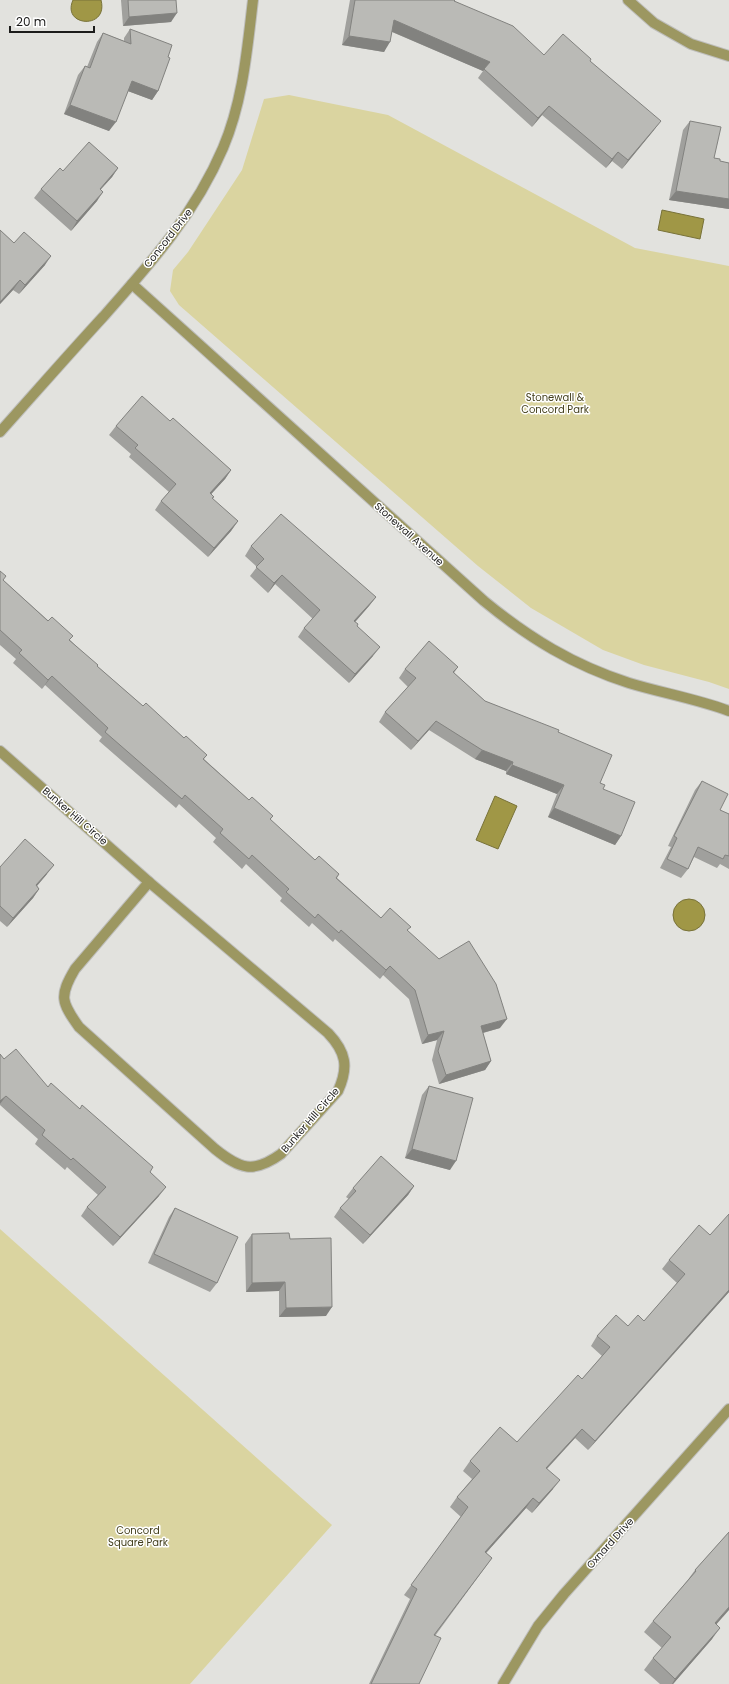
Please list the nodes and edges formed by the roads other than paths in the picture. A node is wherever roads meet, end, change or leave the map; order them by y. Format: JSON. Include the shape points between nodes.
{"nodes":[{"id":1,"x":253,"y":0,"type":"edge"},
{"id":2,"x":628,"y":0,"type":"edge"},
{"id":3,"x":729,"y":56,"type":"edge"},
{"id":4,"x":132,"y":284,"type":"junction"},
{"id":5,"x":0,"y":432,"type":"edge"},
{"id":6,"x":729,"y":711,"type":"edge"},
{"id":7,"x":0,"y":751,"type":"edge"},
{"id":8,"x":149,"y":882,"type":"junction"},
{"id":9,"x":729,"y":1409,"type":"edge"},
{"id":10,"x":503,"y":1684,"type":"edge"}],
"edges":[{"from":1,"to":4,"type":"street","name":"Concord Drive","via":[[241,89],[224,147],[211,175],[182,222]]},
{"from":2,"to":3,"type":"street","via":[[654,23],[691,44]]},
{"from":4,"to":5,"type":"street","name":"Concord Drive"},
{"from":4,"to":6,"type":"street","name":"Stonewall Avenue","via":[[515,627],[552,650],[596,671]]},
{"from":7,"to":8,"type":"street","name":"Bunker Hill Circle"},
{"from":8,"to":8,"type":"street","name":"Bunker Hill Circle","via":[[75,969],[66,985],[63,1001],[79,1027],[215,1149],[235,1164],[259,1166],[281,1154],[338,1091],[344,1078],[344,1056],[338,1044],[328,1034]]},
{"from":9,"to":10,"type":"street","name":"Oxnard Drive","via":[[564,1594],[538,1626]]}]}
